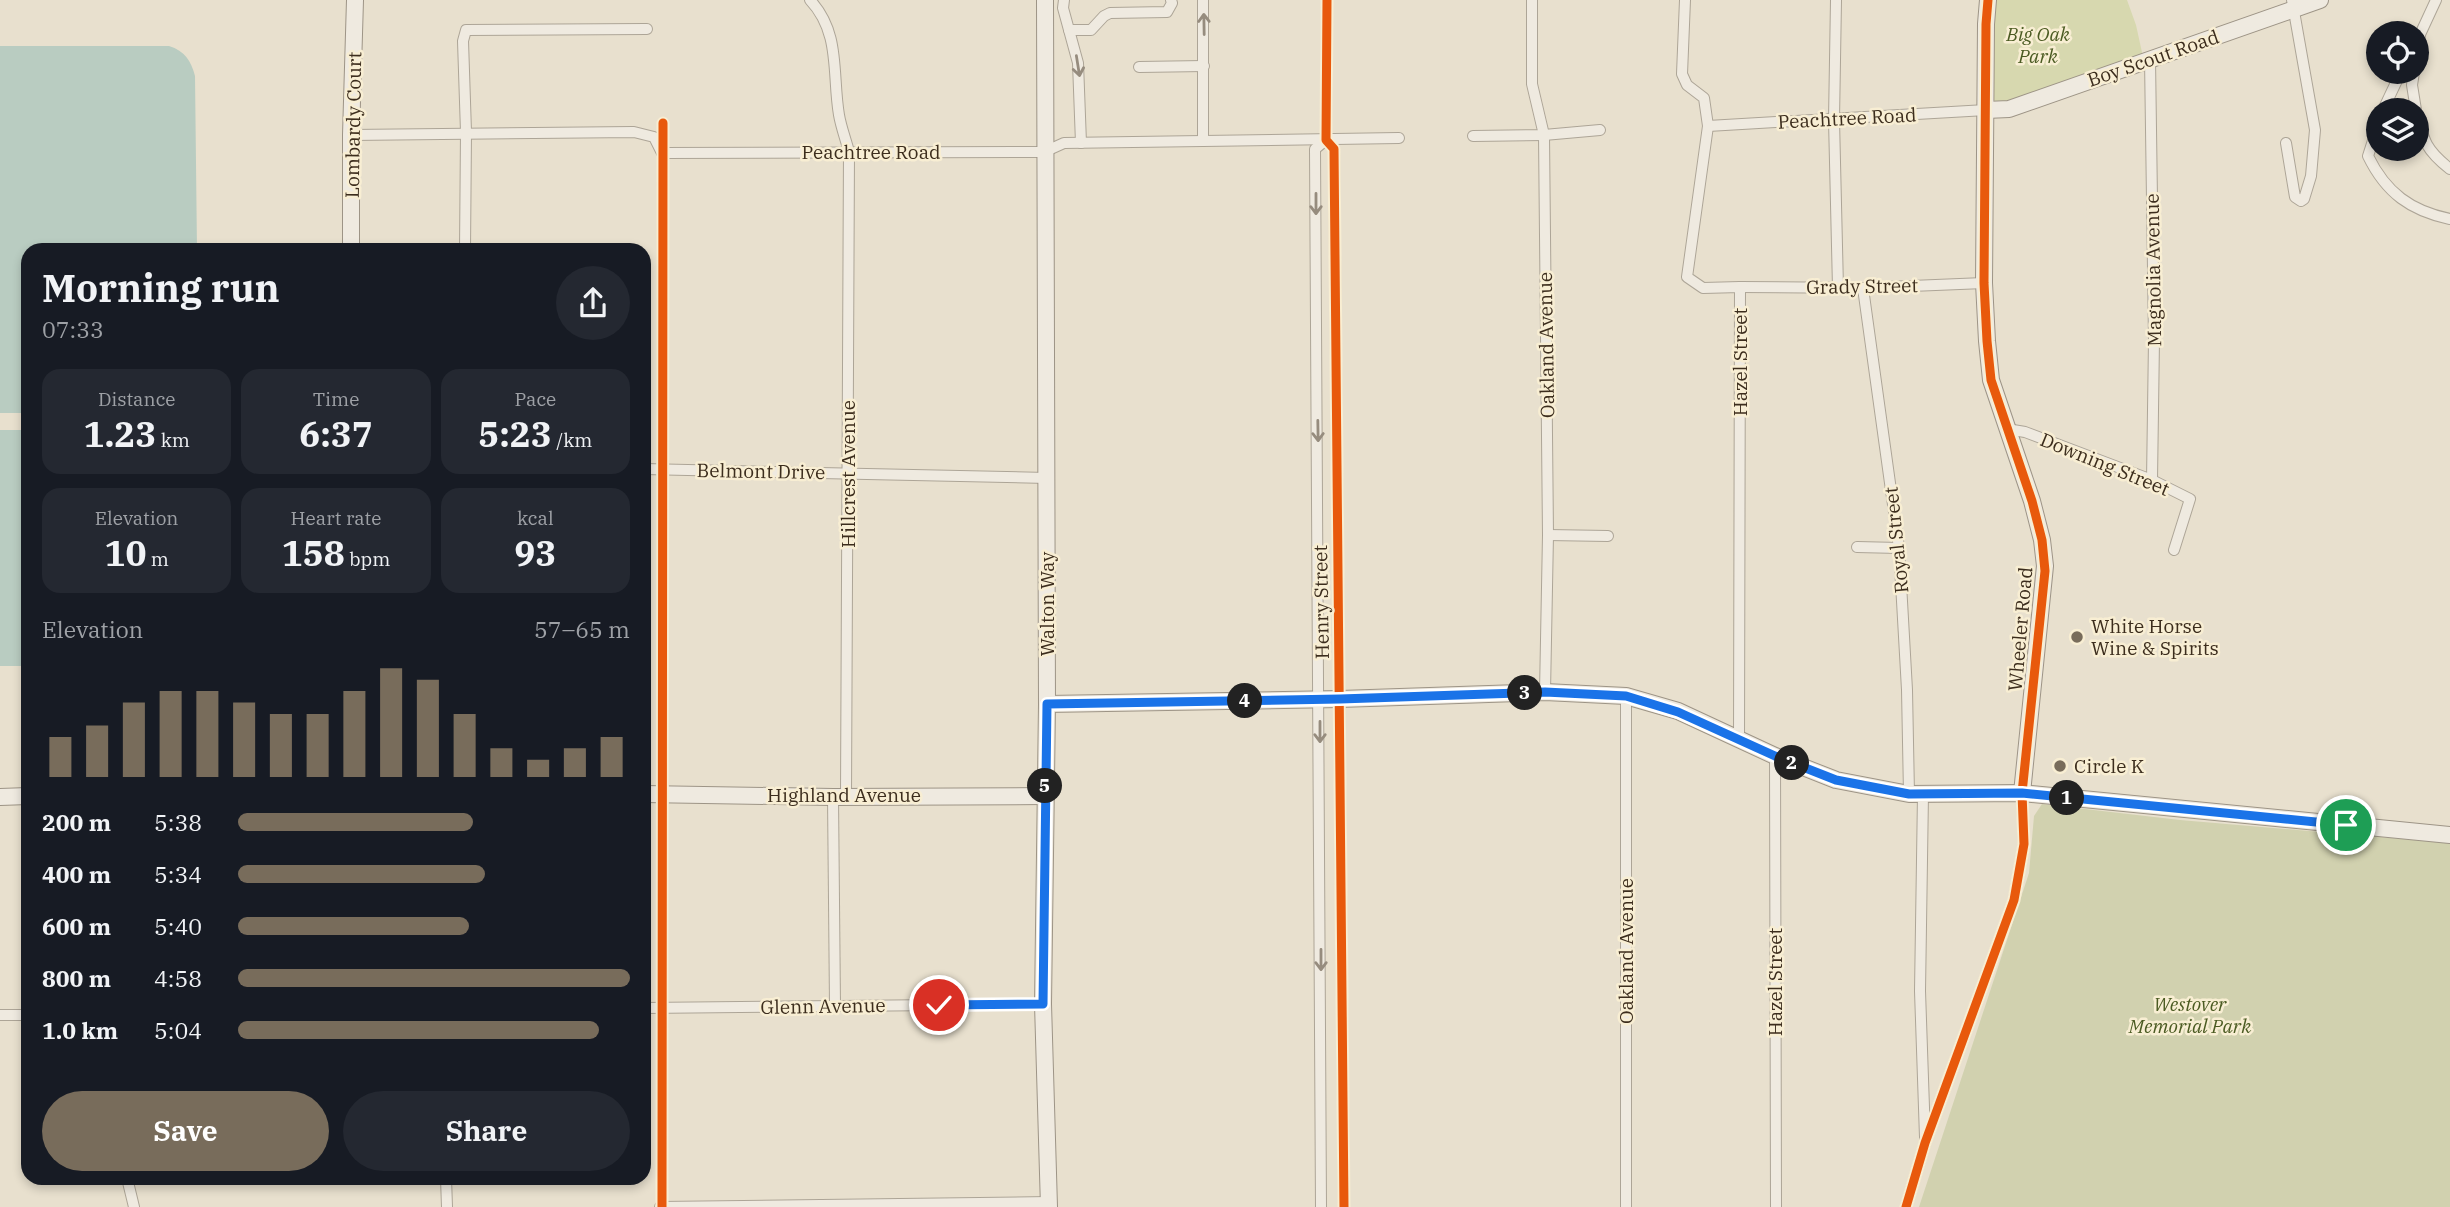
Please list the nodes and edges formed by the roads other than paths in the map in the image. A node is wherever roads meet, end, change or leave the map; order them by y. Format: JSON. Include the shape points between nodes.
{"nodes":[{"id":1,"x":355,"y":0,"type":"edge"},
{"id":2,"x":810,"y":0,"type":"edge"},
{"id":3,"x":1045,"y":0,"type":"edge"},
{"id":4,"x":1064,"y":0,"type":"edge"},
{"id":5,"x":1171,"y":0,"type":"edge"},
{"id":6,"x":1203,"y":0,"type":"edge"},
{"id":7,"x":1326,"y":0,"type":"edge"},
{"id":8,"x":1532,"y":0,"type":"edge"},
{"id":9,"x":1685,"y":0,"type":"edge"},
{"id":10,"x":1836,"y":0,"type":"edge"},
{"id":11,"x":1988,"y":0,"type":"edge"},
{"id":12,"x":2319,"y":0,"type":"edge"},
{"id":13,"x":2436,"y":0,"type":"edge"},
{"id":14,"x":2293,"y":4,"type":"edge"},
{"id":15,"x":2426,"y":21,"type":"edge"},
{"id":16,"x":647,"y":29,"type":"dead end"},
{"id":17,"x":1069,"y":30,"type":"junction"},
{"id":18,"x":2150,"y":60,"type":"junction"},
{"id":19,"x":1204,"y":66,"type":"junction"},
{"id":20,"x":1139,"y":67,"type":"dead end"},
{"id":21,"x":1986,"y":110,"type":"junction"},
{"id":22,"x":1834,"y":120,"type":"junction"},
{"id":23,"x":663,"y":122,"type":"dead end"},
{"id":24,"x":1708,"y":126,"type":"junction"},
{"id":25,"x":1600,"y":130,"type":"dead end"},
{"id":26,"x":467,"y":132,"type":"junction"},
{"id":27,"x":351,"y":135,"type":"junction"},
{"id":28,"x":1544,"y":135,"type":"junction"},
{"id":29,"x":1473,"y":136,"type":"dead end"},
{"id":30,"x":1399,"y":138,"type":"dead end"},
{"id":31,"x":1203,"y":141,"type":"junction"},
{"id":32,"x":1326,"y":141,"type":"junction"},
{"id":33,"x":1081,"y":144,"type":"junction"},
{"id":34,"x":2286,"y":144,"type":"dead end"},
{"id":35,"x":2429,"y":149,"type":"edge"},
{"id":36,"x":849,"y":152,"type":"junction"},
{"id":37,"x":1044,"y":152,"type":"junction"},
{"id":38,"x":662,"y":153,"type":"junction"},
{"id":39,"x":2370,"y":161,"type":"edge"},
{"id":40,"x":2450,"y":169,"type":"edge"},
{"id":41,"x":2450,"y":219,"type":"edge"},
{"id":42,"x":351,"y":243,"type":"edge"},
{"id":43,"x":465,"y":243,"type":"edge"},
{"id":44,"x":1316,"y":269,"type":"junction"},
{"id":45,"x":1335,"y":270,"type":"junction"},
{"id":46,"x":1984,"y":283,"type":"junction"},
{"id":47,"x":1740,"y":287,"type":"junction"},
{"id":48,"x":1839,"y":288,"type":"junction"},
{"id":49,"x":1863,"y":288,"type":"junction"},
{"id":50,"x":2007,"y":429,"type":"junction"},
{"id":51,"x":651,"y":469,"type":"edge"},
{"id":52,"x":663,"y":469,"type":"junction"},
{"id":53,"x":848,"y":473,"type":"junction"},
{"id":54,"x":1046,"y":478,"type":"junction"},
{"id":55,"x":2152,"y":480,"type":"junction"},
{"id":56,"x":1318,"y":485,"type":"junction"},
{"id":57,"x":1336,"y":485,"type":"junction"},
{"id":58,"x":1548,"y":535,"type":"junction"},
{"id":59,"x":1608,"y":536,"type":"dead end"},
{"id":60,"x":1857,"y":547,"type":"dead end"},
{"id":61,"x":1899,"y":548,"type":"junction"},
{"id":62,"x":2174,"y":550,"type":"dead end"},
{"id":63,"x":1545,"y":692,"type":"junction"},
{"id":64,"x":1626,"y":696,"type":"junction"},
{"id":65,"x":1340,"y":699,"type":"junction"},
{"id":66,"x":1320,"y":700,"type":"junction"},
{"id":67,"x":1047,"y":704,"type":"junction"},
{"id":68,"x":1739,"y":740,"type":"junction"},
{"id":69,"x":1775,"y":756,"type":"junction"},
{"id":70,"x":662,"y":793,"type":"junction"},
{"id":71,"x":2022,"y":793,"type":"junction"},
{"id":72,"x":651,"y":794,"type":"edge"},
{"id":73,"x":1916,"y":794,"type":"junction"},
{"id":74,"x":21,"y":796,"type":"edge"},
{"id":75,"x":839,"y":796,"type":"junction"},
{"id":76,"x":1045,"y":796,"type":"junction"},
{"id":77,"x":0,"y":797,"type":"edge"},
{"id":78,"x":2450,"y":835,"type":"edge"},
{"id":79,"x":1342,"y":896,"type":"junction"},
{"id":80,"x":1321,"y":897,"type":"junction"},
{"id":81,"x":1342,"y":996,"type":"junction"},
{"id":82,"x":1321,"y":997,"type":"junction"},
{"id":83,"x":1043,"y":1004,"type":"junction"},
{"id":84,"x":835,"y":1006,"type":"junction"},
{"id":85,"x":651,"y":1008,"type":"edge"},
{"id":86,"x":663,"y":1008,"type":"junction"},
{"id":87,"x":0,"y":1015,"type":"edge"},
{"id":88,"x":21,"y":1015,"type":"edge"},
{"id":89,"x":1321,"y":1117,"type":"junction"},
{"id":90,"x":1343,"y":1117,"type":"junction"},
{"id":91,"x":1926,"y":1143,"type":"junction"},
{"id":92,"x":129,"y":1185,"type":"edge"},
{"id":93,"x":446,"y":1185,"type":"edge"},
{"id":94,"x":1049,"y":1204,"type":"edge"},
{"id":95,"x":134,"y":1207,"type":"edge"},
{"id":96,"x":447,"y":1207,"type":"edge"},
{"id":97,"x":661,"y":1207,"type":"edge"},
{"id":98,"x":1321,"y":1207,"type":"edge"},
{"id":99,"x":1344,"y":1207,"type":"edge"},
{"id":100,"x":1626,"y":1207,"type":"edge"},
{"id":101,"x":1776,"y":1207,"type":"edge"},
{"id":102,"x":1906,"y":1207,"type":"edge"}],
"edges":[{"from":1,"to":27,"type":"main road","name":"Lombardy Court"},
{"from":2,"to":36,"type":"street","name":"Hillcrest Avenue","via":[[828,30]]},
{"from":3,"to":37,"type":"main road","name":"Walton Way"},
{"from":4,"to":17,"type":"street"},
{"from":5,"to":17,"type":"street","via":[[1167,12],[1110,13],[1091,30]]},
{"from":19,"to":6,"type":"street","one_way":true},
{"from":7,"to":32,"type":"street","name":"Henry Street"},
{"from":8,"to":28,"type":"street","name":"Oakland Avenue","via":[[1532,84]]},
{"from":9,"to":24,"type":"street","name":"Hazel Street","via":[[1682,74],[1687,85],[1704,98]]},
{"from":10,"to":22,"type":"street"},
{"from":11,"to":21,"type":"main road","name":"Wheeler Road"},
{"from":12,"to":14,"type":"main road","name":"Boy Scout Road"},
{"from":13,"to":15,"type":"street"},
{"from":14,"to":18,"type":"main road","name":"Boy Scout Road"},
{"from":14,"to":34,"type":"street","via":[[2315,130],[2311,176],[2301,201],[2295,197]]},
{"from":16,"to":26,"type":"street","via":[[466,30]]},
{"from":17,"to":33,"type":"street","one_way":true,"via":[[1078,63]]},
{"from":18,"to":21,"type":"main road","name":"Boy Scout Road","via":[[2009,109]]},
{"from":18,"to":55,"type":"street","name":"Magnolia Avenue"},
{"from":19,"to":20,"type":"street"},
{"from":19,"to":31,"type":"street"},
{"from":21,"to":22,"type":"street","name":"Peachtree Road"},
{"from":21,"to":46,"type":"main road","name":"Wheeler Road"},
{"from":22,"to":24,"type":"street","name":"Peachtree Road"},
{"from":22,"to":48,"type":"street"},
{"from":23,"to":38,"type":"street"},
{"from":24,"to":47,"type":"street","name":"Hazel Street","via":[[1687,277],[1703,288]]},
{"from":25,"to":28,"type":"street"},
{"from":26,"to":27,"type":"street"},
{"from":26,"to":38,"type":"street","via":[[634,132],[654,137]]},
{"from":26,"to":43,"type":"street"},
{"from":27,"to":42,"type":"main road","name":"Lombardy Court"},
{"from":28,"to":29,"type":"street"},
{"from":28,"to":58,"type":"street","name":"Oakland Avenue"},
{"from":30,"to":32,"type":"street","name":"Peachtree Road"},
{"from":31,"to":32,"type":"street","name":"Peachtree Road"},
{"from":31,"to":33,"type":"street","name":"Peachtree Road"},
{"from":32,"to":44,"type":"street","name":"Henry Street","one_way":true,"via":[[1315,149]]},
{"from":32,"to":45,"type":"street","name":"Henry Street","via":[[1334,149]]},
{"from":33,"to":37,"type":"street","name":"Peachtree Road","via":[[1064,144]]},
{"from":35,"to":40,"type":"street"},
{"from":36,"to":37,"type":"street","name":"Peachtree Road"},
{"from":36,"to":38,"type":"street","name":"Peachtree Road"},
{"from":36,"to":53,"type":"street","name":"Hillcrest Avenue"},
{"from":37,"to":54,"type":"main road","name":"Walton Way"},
{"from":38,"to":52,"type":"street"},
{"from":39,"to":41,"type":"street","via":[[2400,199],[2422,212]]},
{"from":44,"to":45,"type":"street"},
{"from":44,"to":56,"type":"street","name":"Henry Street","one_way":true},
{"from":45,"to":57,"type":"street","name":"Henry Street"},
{"from":46,"to":49,"type":"street","name":"Grady Street"},
{"from":46,"to":50,"type":"main road","name":"Wheeler Road","via":[[1991,380]]},
{"from":47,"to":48,"type":"street","name":"Grady Street"},
{"from":47,"to":68,"type":"street","name":"Hazel Street"},
{"from":48,"to":49,"type":"street","name":"Grady Street"},
{"from":49,"to":61,"type":"street","name":"Royal Street"},
{"from":50,"to":55,"type":"street","name":"Downing Street"},
{"from":50,"to":71,"type":"main road","name":"Wheeler Road","via":[[2032,501],[2045,572]]},
{"from":51,"to":52,"type":"street","name":"Belmont Drive"},
{"from":52,"to":53,"type":"street","name":"Belmont Drive"},
{"from":52,"to":70,"type":"street"},
{"from":53,"to":54,"type":"street","name":"Belmont Drive"},
{"from":53,"to":75,"type":"street","name":"Hillcrest Avenue"},
{"from":54,"to":67,"type":"main road","name":"Walton Way"},
{"from":55,"to":62,"type":"street","name":"Downing Street","via":[[2190,499]]},
{"from":56,"to":57,"type":"street"},
{"from":56,"to":66,"type":"street","name":"Henry Street"},
{"from":57,"to":65,"type":"street","name":"Henry Street"},
{"from":58,"to":59,"type":"street"},
{"from":58,"to":63,"type":"street","name":"Oakland Avenue"},
{"from":60,"to":61,"type":"street"},
{"from":61,"to":73,"type":"street","name":"Royal Street"},
{"from":63,"to":64,"type":"main road"},
{"from":63,"to":65,"type":"main road"},
{"from":64,"to":68,"type":"main road","via":[[1678,712]]},
{"from":64,"to":100,"type":"street","name":"Oakland Avenue"},
{"from":65,"to":66,"type":"main road"},
{"from":65,"to":79,"type":"street","name":"Henry Street"},
{"from":66,"to":67,"type":"main road"},
{"from":66,"to":80,"type":"street","name":"Henry Street","one_way":true},
{"from":67,"to":76,"type":"main road","name":"Walton Way"},
{"from":68,"to":69,"type":"main road"},
{"from":69,"to":73,"type":"main road","via":[[1836,780]]},
{"from":69,"to":101,"type":"street","name":"Hazel Street"},
{"from":70,"to":72,"type":"main road","name":"Highland Avenue"},
{"from":70,"to":75,"type":"main road","name":"Highland Avenue"},
{"from":70,"to":86,"type":"street"},
{"from":71,"to":73,"type":"main road"},
{"from":71,"to":78,"type":"main road"},
{"from":71,"to":91,"type":"street","name":"Wheeler Road","via":[[2024,844],[2014,900]]},
{"from":73,"to":91,"type":"street","name":"Royal Street"},
{"from":74,"to":77,"type":"main road"},
{"from":75,"to":76,"type":"main road","name":"Highland Avenue"},
{"from":75,"to":84,"type":"street","name":"Hillcrest Avenue"},
{"from":76,"to":83,"type":"main road","name":"Walton Way"},
{"from":79,"to":80,"type":"street"},
{"from":79,"to":81,"type":"street","name":"Henry Street"},
{"from":80,"to":82,"type":"street","name":"Henry Street","one_way":true},
{"from":81,"to":82,"type":"street"},
{"from":81,"to":90,"type":"street","name":"Henry Street"},
{"from":82,"to":89,"type":"street","name":"Henry Street"},
{"from":83,"to":84,"type":"street","name":"Glenn Avenue"},
{"from":83,"to":94,"type":"main road","name":"Walton Way"},
{"from":84,"to":86,"type":"street","name":"Glenn Avenue"},
{"from":85,"to":86,"type":"street","name":"Glenn Avenue"},
{"from":86,"to":97,"type":"street"},
{"from":87,"to":88,"type":"street"},
{"from":89,"to":90,"type":"street"},
{"from":89,"to":98,"type":"street","name":"Henry Street"},
{"from":90,"to":99,"type":"street","name":"Henry Street"},
{"from":91,"to":102,"type":"street","name":"Wheeler Road"},
{"from":92,"to":95,"type":"street"},
{"from":93,"to":96,"type":"street"},
{"from":94,"to":97,"type":"street"}]}
